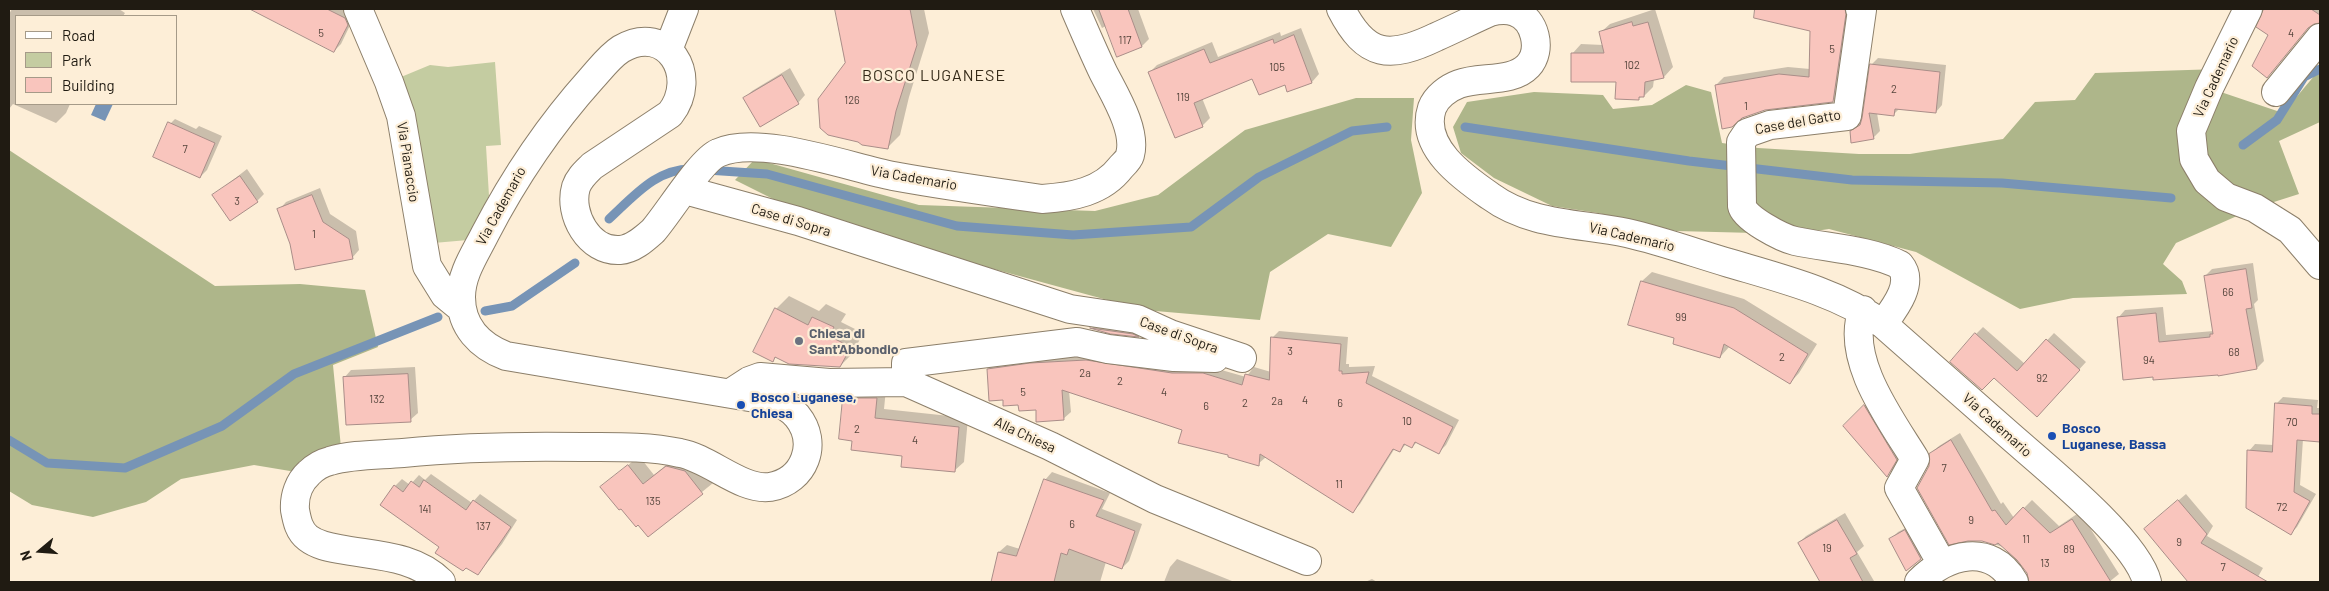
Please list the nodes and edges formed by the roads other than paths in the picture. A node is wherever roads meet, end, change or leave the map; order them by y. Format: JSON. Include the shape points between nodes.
{"nodes":[{"id":1,"x":358,"y":9,"type":"edge"},
{"id":2,"x":684,"y":9,"type":"edge"},
{"id":3,"x":1075,"y":9,"type":"edge"},
{"id":4,"x":1341,"y":9,"type":"edge"},
{"id":5,"x":1860,"y":9,"type":"edge"},
{"id":6,"x":2248,"y":9,"type":"edge"},
{"id":7,"x":2320,"y":38,"type":"edge"},
{"id":8,"x":668,"y":50,"type":"junction"},
{"id":9,"x":2276,"y":92,"type":"dead end"},
{"id":10,"x":693,"y":180,"type":"junction"},
{"id":11,"x":2320,"y":265,"type":"edge"},
{"id":12,"x":462,"y":309,"type":"junction"},
{"id":13,"x":1873,"y":317,"type":"junction"},
{"id":14,"x":906,"y":382,"type":"junction"},
{"id":15,"x":732,"y":392,"type":"junction"},
{"id":16,"x":1307,"y":561,"type":"dead end"},
{"id":17,"x":1942,"y":564,"type":"junction"},
{"id":18,"x":441,"y":582,"type":"edge"},
{"id":19,"x":1918,"y":582,"type":"edge"},
{"id":20,"x":2014,"y":582,"type":"edge"},
{"id":21,"x":2147,"y":582,"type":"edge"}],
"edges":[{"from":1,"to":12,"type":"street","name":"Via Pianaccio","via":[[401,116],[427,266],[438,286]]},
{"from":2,"to":8,"type":"street"},
{"from":3,"to":10,"type":"street","name":"Via Cademario","via":[[1120,104],[1131,138],[1130,156],[1104,184],[1067,198],[1042,199],[890,175],[810,156],[754,148],[719,152]]},
{"from":4,"to":13,"type":"street","name":"Via Cademario","via":[[1366,44],[1387,52],[1418,46],[1490,12],[1502,10],[1526,17],[1536,43],[1528,66],[1508,76],[1470,81],[1448,89],[1433,105],[1430,116],[1432,137],[1446,158],[1496,201],[1531,217],[1627,234],[1811,287]]},
{"from":5,"to":13,"type":"street","name":"Case del Gatto","via":[[1856,64],[1847,116],[1757,128],[1744,137],[1741,148],[1742,206],[1753,219],[1794,241],[1832,247],[1900,265],[1905,274],[1901,295]]},
{"from":6,"to":11,"type":"street","name":"Via Cademario","via":[[2191,131],[2194,159],[2207,181],[2226,197],[2255,208],[2290,230]]},
{"from":7,"to":9,"type":"street"},
{"from":8,"to":10,"type":"street","name":"Via Cademario","via":[[680,68],[682,93],[678,104],[660,122],[582,175],[574,196],[581,226],[598,244],[621,250],[643,240],[653,231]]},
{"from":8,"to":12,"type":"street","name":"Via Cademario","via":[[650,42],[630,44],[620,49],[563,112],[518,173],[480,243],[462,286]]},
{"from":10,"to":14,"type":"street","name":"Case di Sopra","via":[[798,221],[1070,309],[1137,319],[1170,334],[1242,358],[1174,357],[1077,342],[906,363]]},
{"from":12,"to":15,"type":"street","name":"Via Cademario","via":[[478,340],[491,350],[514,358]]},
{"from":13,"to":17,"type":"street","via":[[1858,326],[1862,356],[1880,404],[1915,459],[1898,488]]},
{"from":13,"to":21,"type":"street","name":"Via Cademario","via":[[2092,509],[2133,553]]},
{"from":14,"to":15,"type":"street","name":"Alla Chiesa","via":[[829,383],[760,377]]},
{"from":14,"to":16,"type":"street","name":"Alla Chiesa","via":[[1050,446],[1155,499]]},
{"from":15,"to":18,"type":"street","name":"Via Cademario","via":[[787,406],[797,416],[808,442],[806,458],[793,478],[768,487],[753,485],[705,460],[666,450],[498,446],[342,458],[318,465],[308,474],[296,495],[295,506],[301,532],[309,539],[331,547],[404,560],[425,569]]},
{"from":17,"to":19,"type":"street"},
{"from":17,"to":20,"type":"street","via":[[1971,556],[1994,561]]}]}
